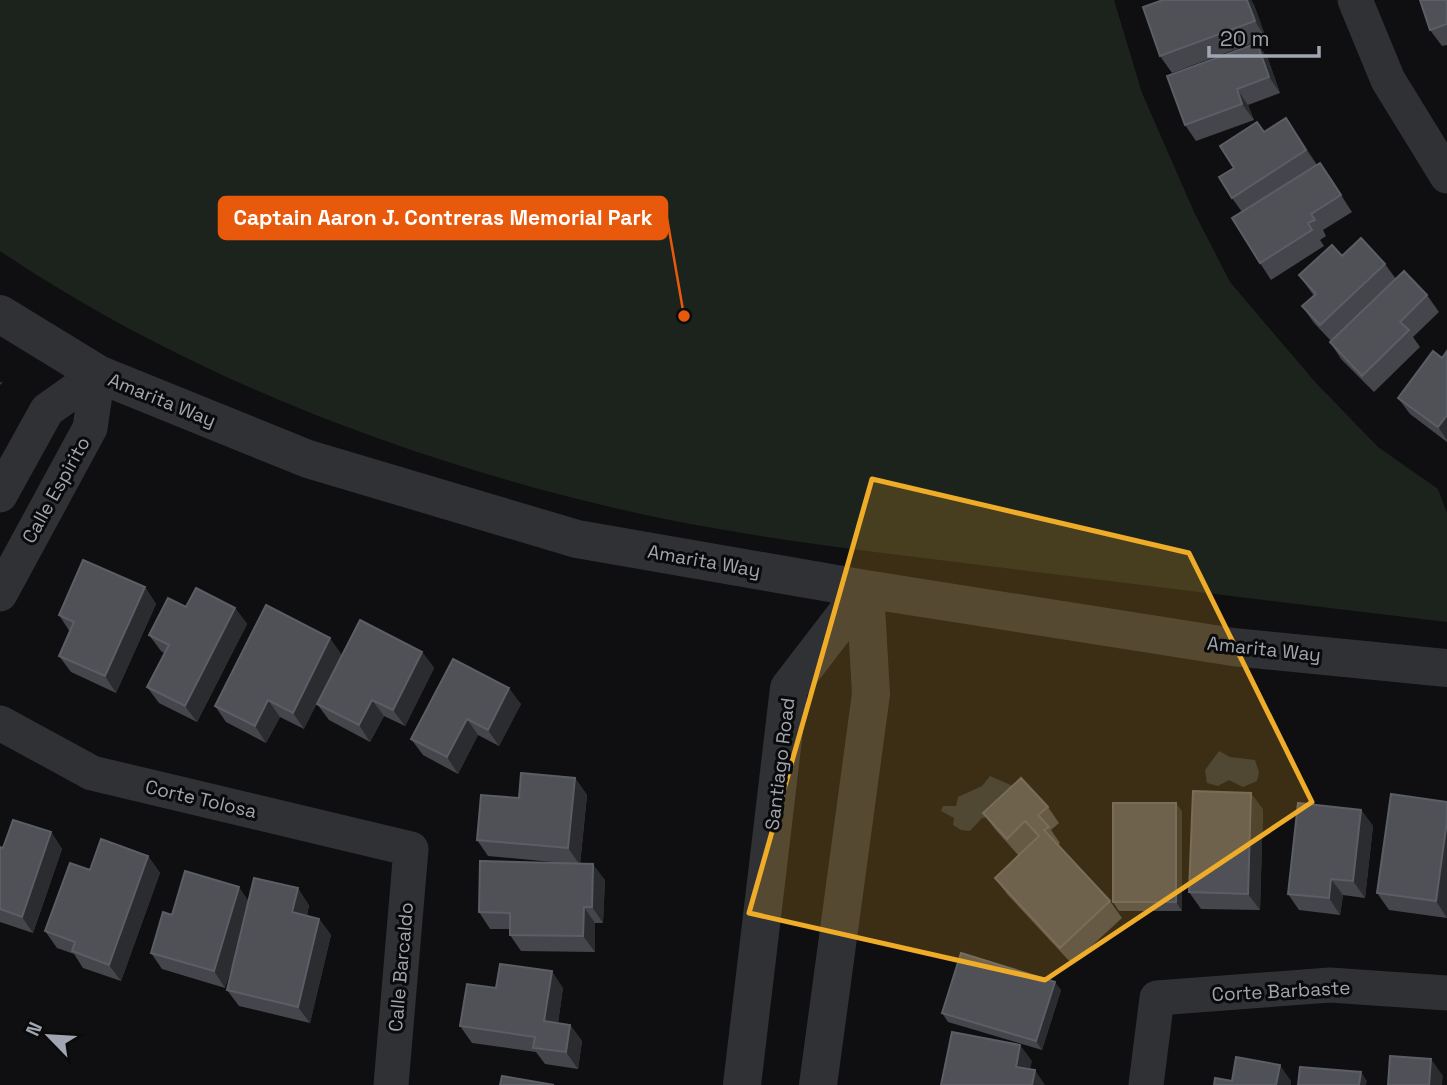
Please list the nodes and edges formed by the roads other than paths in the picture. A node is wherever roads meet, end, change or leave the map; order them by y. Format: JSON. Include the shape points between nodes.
{"nodes":[{"id":1,"x":1355,"y":0,"type":"edge"},
{"id":2,"x":1447,"y":176,"type":"edge"},
{"id":3,"x":0,"y":314,"type":"edge"},
{"id":4,"x":98,"y":374,"type":"junction"},
{"id":5,"x":0,"y":495,"type":"edge"},
{"id":6,"x":866,"y":589,"type":"junction"},
{"id":7,"x":0,"y":594,"type":"edge"},
{"id":8,"x":1447,"y":668,"type":"edge"},
{"id":9,"x":0,"y":723,"type":"edge"},
{"id":10,"x":411,"y":849,"type":"joint"},
{"id":11,"x":1447,"y":993,"type":"edge"},
{"id":12,"x":391,"y":1085,"type":"edge"},
{"id":13,"x":741,"y":1085,"type":"edge"},
{"id":14,"x":818,"y":1085,"type":"edge"},
{"id":15,"x":1146,"y":1085,"type":"edge"}],
"edges":[{"from":1,"to":2,"type":"street","via":[[1388,80]]},
{"from":3,"to":4,"type":"street","name":"Amarita Way"},
{"from":4,"to":5,"type":"street","via":[[47,410]]},
{"from":4,"to":6,"type":"street","name":"Amarita Way","via":[[308,459],[577,539]]},
{"from":4,"to":7,"type":"street","name":"Calle Espirito","via":[[90,428]]},
{"from":6,"to":8,"type":"street","name":"Amarita Way","via":[[1233,647]]},
{"from":6,"to":13,"type":"street","name":"Santiago Road","via":[[789,688]]},
{"from":6,"to":14,"type":"street","via":[[872,694]]},
{"from":9,"to":10,"type":"street","name":"Corte Tolosa","via":[[92,773]]},
{"from":10,"to":12,"type":"street","name":"Calle Barcaldo"},
{"from":11,"to":15,"type":"street","name":"Corte Barbaste","via":[[1330,985],[1157,998]]}]}
